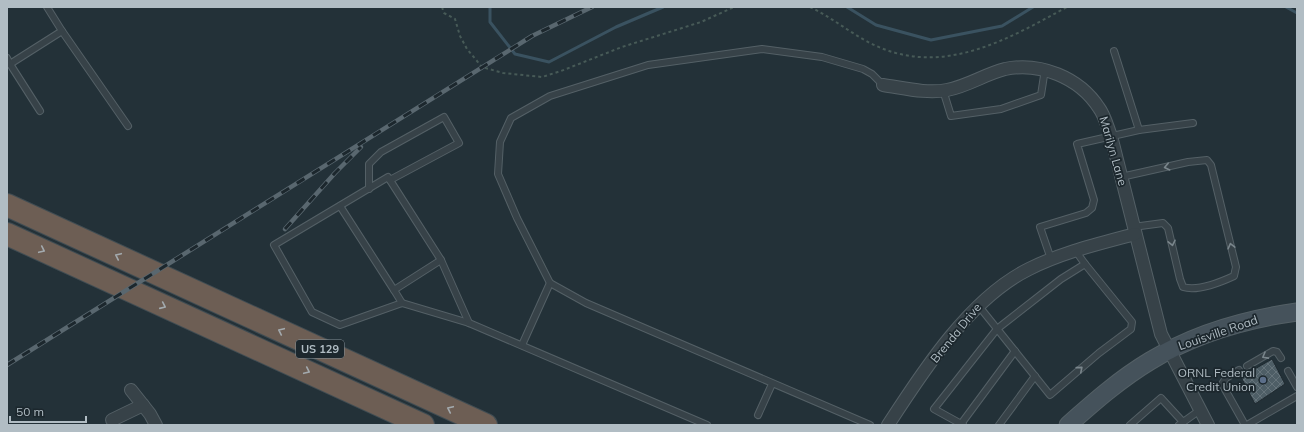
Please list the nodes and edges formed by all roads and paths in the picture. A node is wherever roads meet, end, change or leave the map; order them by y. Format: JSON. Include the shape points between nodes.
{"nodes":[{"id":1,"x":47,"y":7,"type":"edge"},
{"id":2,"x":442,"y":7,"type":"edge"},
{"id":3,"x":734,"y":7,"type":"edge"},
{"id":4,"x":810,"y":7,"type":"edge"},
{"id":5,"x":1067,"y":7,"type":"edge"},
{"id":6,"x":62,"y":31,"type":"junction"},
{"id":7,"x":1114,"y":51,"type":"dead end"},
{"id":8,"x":9,"y":61,"type":"edge"},
{"id":9,"x":1044,"y":69,"type":"junction"},
{"id":10,"x":883,"y":86,"type":"joint"},
{"id":11,"x":943,"y":90,"type":"junction"},
{"id":12,"x":40,"y":111,"type":"dead end"},
{"id":13,"x":1193,"y":123,"type":"dead end"},
{"id":14,"x":128,"y":126,"type":"dead end"},
{"id":15,"x":1139,"y":130,"type":"junction"},
{"id":16,"x":1111,"y":136,"type":"junction"},
{"id":17,"x":1121,"y":177,"type":"junction"},
{"id":18,"x":390,"y":180,"type":"junction"},
{"id":19,"x":369,"y":189,"type":"junction"},
{"id":20,"x":7,"y":205,"type":"edge"},
{"id":21,"x":340,"y":206,"type":"junction"},
{"id":22,"x":1134,"y":231,"type":"junction"},
{"id":23,"x":7,"y":234,"type":"edge"},
{"id":24,"x":1075,"y":250,"type":"junction"},
{"id":25,"x":1051,"y":259,"type":"junction"},
{"id":26,"x":441,"y":260,"type":"junction"},
{"id":27,"x":1085,"y":264,"type":"junction"},
{"id":28,"x":550,"y":283,"type":"junction"},
{"id":29,"x":394,"y":290,"type":"junction"},
{"id":30,"x":402,"y":303,"type":"junction"},
{"id":31,"x":978,"y":305,"type":"junction"},
{"id":32,"x":1297,"y":312,"type":"edge"},
{"id":33,"x":468,"y":323,"type":"junction"},
{"id":34,"x":997,"y":329,"type":"junction"},
{"id":35,"x":522,"y":345,"type":"junction"},
{"id":36,"x":1169,"y":350,"type":"junction"},
{"id":37,"x":1015,"y":351,"type":"junction"},
{"id":38,"x":1281,"y":358,"type":"dead end"},
{"id":39,"x":1247,"y":366,"type":"dead end"},
{"id":40,"x":1239,"y":370,"type":"dead end"},
{"id":41,"x":1288,"y":371,"type":"dead end"},
{"id":42,"x":1035,"y":376,"type":"junction"},
{"id":43,"x":772,"y":384,"type":"junction"},
{"id":44,"x":1297,"y":387,"type":"edge"},
{"id":45,"x":131,"y":390,"type":"dead end"},
{"id":46,"x":1297,"y":396,"type":"edge"},
{"id":47,"x":143,"y":405,"type":"junction"},
{"id":48,"x":1200,"y":410,"type":"junction"},
{"id":49,"x":758,"y":415,"type":"dead end"},
{"id":50,"x":112,"y":420,"type":"dead end"},
{"id":51,"x":1181,"y":424,"type":"edge"},
{"id":52,"x":156,"y":425,"type":"edge"},
{"id":53,"x":423,"y":425,"type":"edge"},
{"id":54,"x":486,"y":425,"type":"edge"},
{"id":55,"x":708,"y":425,"type":"edge"},
{"id":56,"x":870,"y":425,"type":"edge"},
{"id":57,"x":888,"y":425,"type":"edge"},
{"id":58,"x":962,"y":425,"type":"edge"},
{"id":59,"x":999,"y":425,"type":"edge"},
{"id":60,"x":1068,"y":425,"type":"edge"},
{"id":61,"x":1130,"y":425,"type":"edge"},
{"id":62,"x":1208,"y":425,"type":"edge"},
{"id":63,"x":1246,"y":425,"type":"edge"}],
"edges":[{"from":1,"to":6,"type":"lane"},
{"from":2,"to":3,"type":"path","via":[[444,13],[455,19],[467,49],[482,67],[503,73],[542,77],[622,47],[701,22]]},
{"from":4,"to":5,"type":"path","via":[[880,48],[914,57],[956,55],[980,50],[1011,37]]},
{"from":6,"to":8,"type":"lane"},
{"from":6,"to":14,"type":"lane"},
{"from":7,"to":15,"type":"lane"},
{"from":8,"to":12,"type":"lane"},
{"from":9,"to":11,"type":"street","name":"Marilyn Lane","via":[[1005,69],[960,87]]},
{"from":9,"to":11,"type":"lane","via":[[1041,95],[1001,109],[951,116]]},
{"from":9,"to":16,"type":"street","name":"Marilyn Lane","via":[[1071,81],[1093,100]]},
{"from":10,"to":11,"type":"street","name":"Marilyn Lane"},
{"from":10,"to":28,"type":"lane","via":[[872,74],[863,69],[822,57],[762,49],[648,65],[550,96],[511,118],[500,142],[498,174]]},
{"from":13,"to":15,"type":"lane"},
{"from":15,"to":16,"type":"lane"},
{"from":16,"to":17,"type":"street","name":"Marilyn Lane"},
{"from":16,"to":25,"type":"lane","via":[[1077,144],[1094,200],[1092,208],[1086,213],[1040,227]]},
{"from":17,"to":22,"type":"street","name":"Marilyn Lane"},
{"from":22,"to":17,"type":"lane","one_way":true,"via":[[1163,223],[1168,228],[1184,287],[1190,289],[1234,276],[1236,267],[1211,165],[1207,160]]},
{"from":18,"to":19,"type":"lane","via":[[388,177]]},
{"from":18,"to":19,"type":"lane","via":[[459,143],[444,117],[381,152],[369,164]]},
{"from":18,"to":26,"type":"lane"},
{"from":19,"to":21,"type":"lane"},
{"from":54,"to":20,"type":"highway","number":"US 129","one_way":true},
{"from":21,"to":29,"type":"lane"},
{"from":21,"to":30,"type":"lane","via":[[274,245],[312,312],[340,325]]},
{"from":22,"to":24,"type":"street","name":"Brenda Drive"},
{"from":22,"to":36,"type":"street","name":"Marilyn Lane","via":[[1161,334]]},
{"from":23,"to":53,"type":"highway","number":"US 129","one_way":true},
{"from":24,"to":25,"type":"street","name":"Brenda Drive"},
{"from":24,"to":27,"type":"lane"},
{"from":25,"to":31,"type":"street","name":"Brenda Drive","via":[[1008,281]]},
{"from":26,"to":29,"type":"lane"},
{"from":26,"to":33,"type":"lane"},
{"from":27,"to":34,"type":"lane","via":[[1061,279]]},
{"from":42,"to":27,"type":"lane","one_way":true,"via":[[1050,395],[1131,329],[1132,322],[1127,314]]},
{"from":28,"to":35,"type":"lane"},
{"from":28,"to":43,"type":"lane","via":[[586,303]]},
{"from":29,"to":30,"type":"lane"},
{"from":30,"to":33,"type":"lane"},
{"from":31,"to":34,"type":"lane"},
{"from":31,"to":57,"type":"street","name":"Brenda Drive","via":[[940,350]]},
{"from":32,"to":36,"type":"main road","name":"Louisville Road","via":[[1230,326]]},
{"from":33,"to":35,"type":"lane"},
{"from":34,"to":37,"type":"lane"},
{"from":34,"to":58,"type":"lane","via":[[934,409]]},
{"from":35,"to":55,"type":"lane"},
{"from":36,"to":48,"type":"street","name":"Marilyn Lane"},
{"from":36,"to":60,"type":"main road","name":"Louisville Road","via":[[1095,400]]},
{"from":37,"to":42,"type":"lane"},
{"from":37,"to":58,"type":"lane"},
{"from":38,"to":39,"type":"lane","one_way":true,"via":[[1273,351]]},
{"from":40,"to":63,"type":"lane","via":[[1222,384]]},
{"from":41,"to":44,"type":"lane"},
{"from":42,"to":59,"type":"lane"},
{"from":43,"to":49,"type":"lane"},
{"from":43,"to":56,"type":"lane"},
{"from":45,"to":47,"type":"street"},
{"from":46,"to":63,"type":"lane"},
{"from":47,"to":50,"type":"street"},
{"from":47,"to":52,"type":"street"},
{"from":48,"to":51,"type":"lane"},
{"from":48,"to":62,"type":"street","name":"Marilyn Lane"},
{"from":51,"to":61,"type":"lane","via":[[1162,398]]}]}
